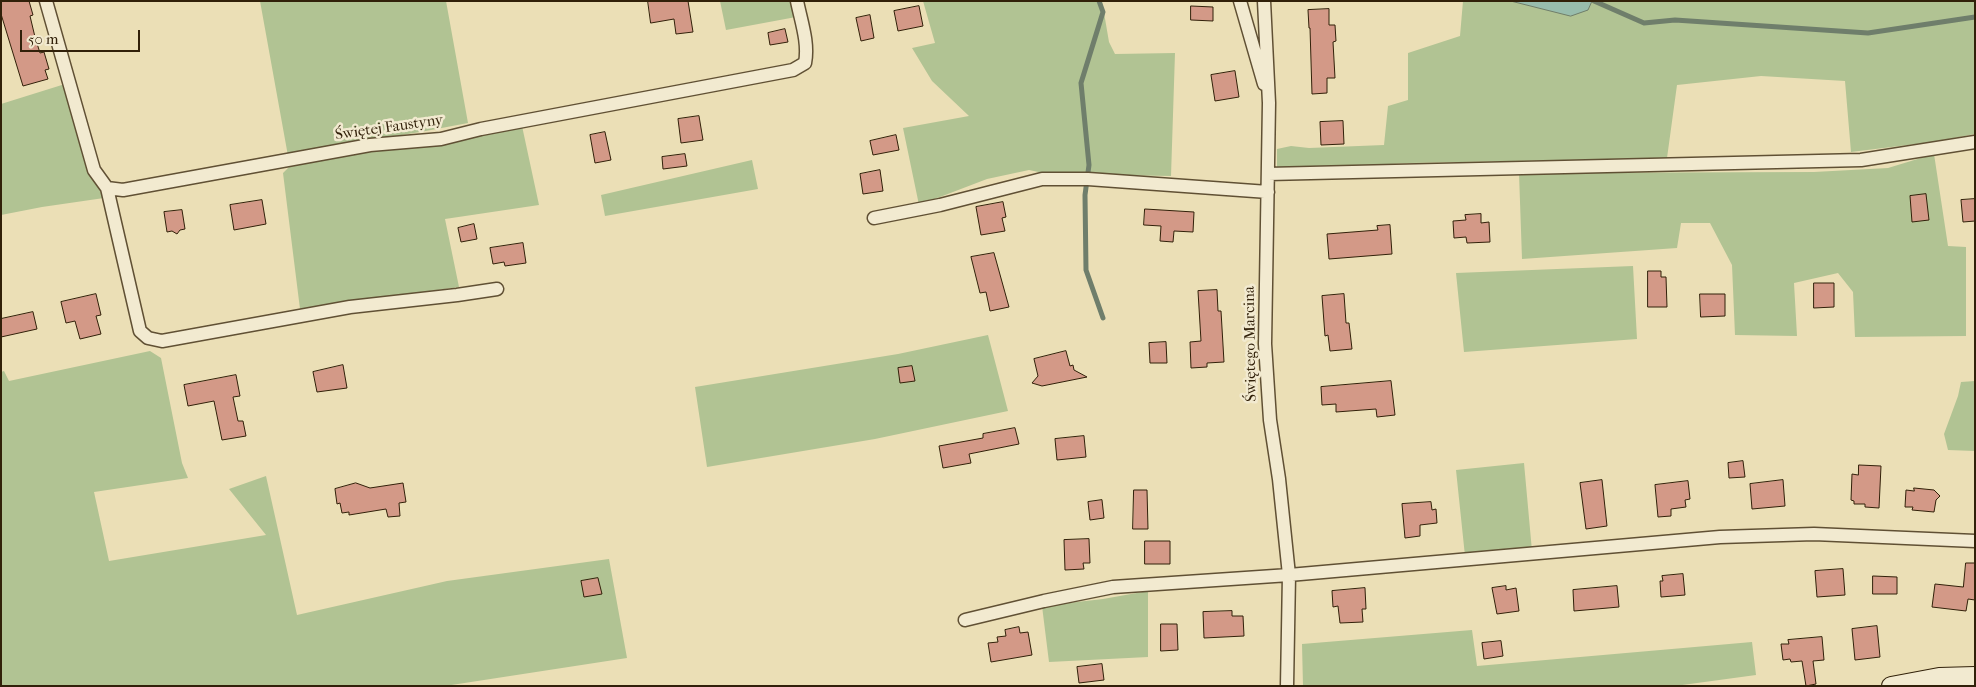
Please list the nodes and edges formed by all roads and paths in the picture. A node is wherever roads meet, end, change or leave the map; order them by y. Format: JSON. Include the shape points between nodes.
{"nodes":[{"id":1,"x":46,"y":1,"type":"edge"},
{"id":2,"x":798,"y":1,"type":"edge"},
{"id":3,"x":1240,"y":1,"type":"edge"},
{"id":4,"x":1264,"y":1,"type":"edge"},
{"id":5,"x":1269,"y":103,"type":"junction"},
{"id":6,"x":1975,"y":142,"type":"edge"},
{"id":7,"x":1268,"y":174,"type":"junction"},
{"id":8,"x":107,"y":188,"type":"junction"},
{"id":9,"x":1268,"y":192,"type":"junction"},
{"id":10,"x":874,"y":218,"type":"dead end"},
{"id":11,"x":497,"y":289,"type":"dead end"},
{"id":12,"x":1975,"y":541,"type":"edge"},
{"id":13,"x":1289,"y":575,"type":"junction"},
{"id":14,"x":965,"y":620,"type":"dead end"},
{"id":15,"x":1975,"y":676,"type":"edge"},
{"id":16,"x":1287,"y":686,"type":"edge"},
{"id":17,"x":1891,"y":686,"type":"edge"}],
"edges":[{"from":1,"to":8,"type":"street","via":[[94,170]]},
{"from":2,"to":8,"type":"street","name":"Świętej Faustyny","via":[[807,48],[805,63],[793,70],[481,128],[441,139],[370,145],[123,190]]},
{"from":3,"to":5,"type":"street"},
{"from":4,"to":5,"type":"street","name":"Świętego Marcina"},
{"from":5,"to":7,"type":"street","name":"Świętego Marcina"},
{"from":6,"to":7,"type":"street","via":[[1861,160]]},
{"from":7,"to":9,"type":"street","name":"Świętego Marcina"},
{"from":8,"to":11,"type":"street","via":[[140,331],[148,338],[162,341],[350,307]]},
{"from":9,"to":10,"type":"street","via":[[1088,179],[1042,179]]},
{"from":9,"to":13,"type":"street","name":"Świętego Marcina","via":[[1267,391]]},
{"from":12,"to":13,"type":"street","via":[[1814,534],[1720,537]]},
{"from":13,"to":14,"type":"street","via":[[1113,587]]},
{"from":13,"to":16,"type":"street","name":"Świętego Marcina"},
{"from":15,"to":17,"type":"street","via":[[1939,677]]}]}
